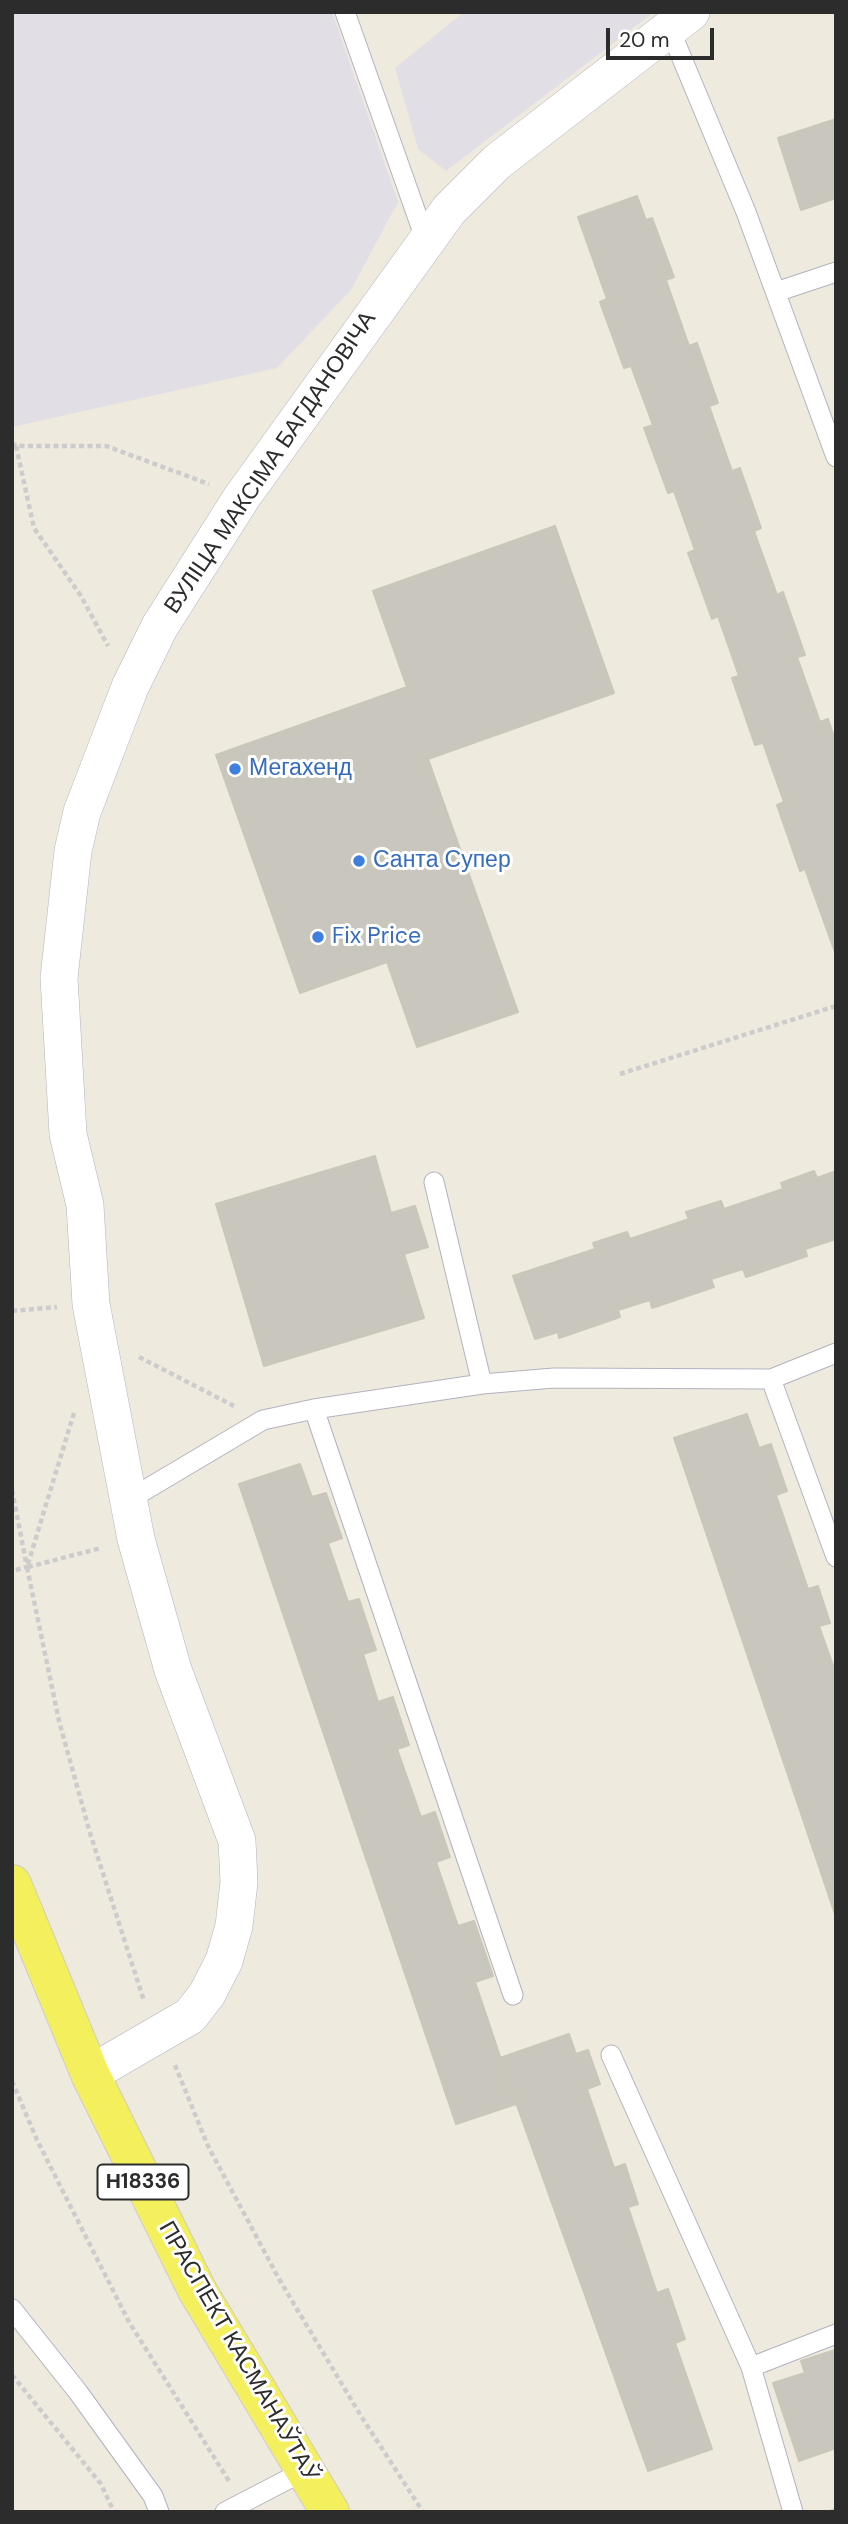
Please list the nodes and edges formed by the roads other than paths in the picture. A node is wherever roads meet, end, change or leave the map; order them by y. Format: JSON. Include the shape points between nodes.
{"nodes":[{"id":1,"x":345,"y":12,"type":"edge"},
{"id":2,"x":678,"y":22,"type":"edge"},
{"id":3,"x":426,"y":241,"type":"junction"},
{"id":4,"x":836,"y":272,"type":"edge"},
{"id":5,"x":776,"y":292,"type":"junction"},
{"id":6,"x":836,"y":457,"type":"edge"},
{"id":7,"x":434,"y":1182,"type":"dead end"},
{"id":8,"x":836,"y":1353,"type":"edge"},
{"id":9,"x":771,"y":1379,"type":"junction"},
{"id":10,"x":482,"y":1384,"type":"junction"},
{"id":11,"x":314,"y":1409,"type":"junction"},
{"id":12,"x":130,"y":1499,"type":"junction"},
{"id":13,"x":836,"y":1557,"type":"edge"},
{"id":14,"x":12,"y":1884,"type":"edge"},
{"id":15,"x":513,"y":1995,"type":"dead end"},
{"id":16,"x":611,"y":2055,"type":"dead end"},
{"id":17,"x":90,"y":2074,"type":"junction"},
{"id":18,"x":12,"y":2309,"type":"edge"},
{"id":19,"x":836,"y":2334,"type":"edge"},
{"id":20,"x":751,"y":2367,"type":"junction"},
{"id":21,"x":304,"y":2471,"type":"junction"},
{"id":22,"x":159,"y":2512,"type":"edge"},
{"id":23,"x":225,"y":2512,"type":"edge"},
{"id":24,"x":330,"y":2512,"type":"edge"},
{"id":25,"x":793,"y":2512,"type":"edge"}],
"edges":[{"from":1,"to":3,"type":"lane"},
{"from":2,"to":3,"type":"street","name":"ВУЛІЦА МАКСІМА БАГДАНОВІЧА","via":[[497,162],[449,210]]},
{"from":2,"to":5,"type":"lane","via":[[676,44]]},
{"from":3,"to":12,"type":"street","name":"ВУЛІЦА МАКСІМА БАГДАНОВІЧА","via":[[242,497],[160,626],[130,687],[82,812],[73,851],[59,978],[68,1134],[85,1205],[91,1304]]},
{"from":4,"to":5,"type":"lane"},
{"from":5,"to":6,"type":"lane"},
{"from":7,"to":10,"type":"lane"},
{"from":8,"to":9,"type":"lane"},
{"from":9,"to":10,"type":"lane","via":[[554,1378]]},
{"from":9,"to":13,"type":"lane"},
{"from":10,"to":11,"type":"lane"},
{"from":11,"to":12,"type":"lane","via":[[263,1420]]},
{"from":11,"to":15,"type":"lane"},
{"from":12,"to":17,"type":"street","name":"ВУЛІЦА МАКСІМА БАГДАНОВІЧА","via":[[136,1539],[173,1670],[237,1841],[239,1882],[227,1950],[207,1994],[190,2016]]},
{"from":14,"to":17,"type":"main road","name":"ПРАСПЕКТ КАСМАНАЎТАЎ","number":"Н18336"},
{"from":16,"to":20,"type":"lane"},
{"from":17,"to":21,"type":"main road","name":"ПРАСПЕКТ КАСМАНАЎТАЎ","number":"Н18336","via":[[197,2290]]},
{"from":18,"to":22,"type":"lane","via":[[78,2392],[153,2496]]},
{"from":19,"to":20,"type":"lane"},
{"from":20,"to":25,"type":"lane"},
{"from":21,"to":23,"type":"lane"},
{"from":21,"to":24,"type":"main road","name":"ПРАСПЕКТ КАСМАНАЎТАЎ","number":"Н18336"}]}
